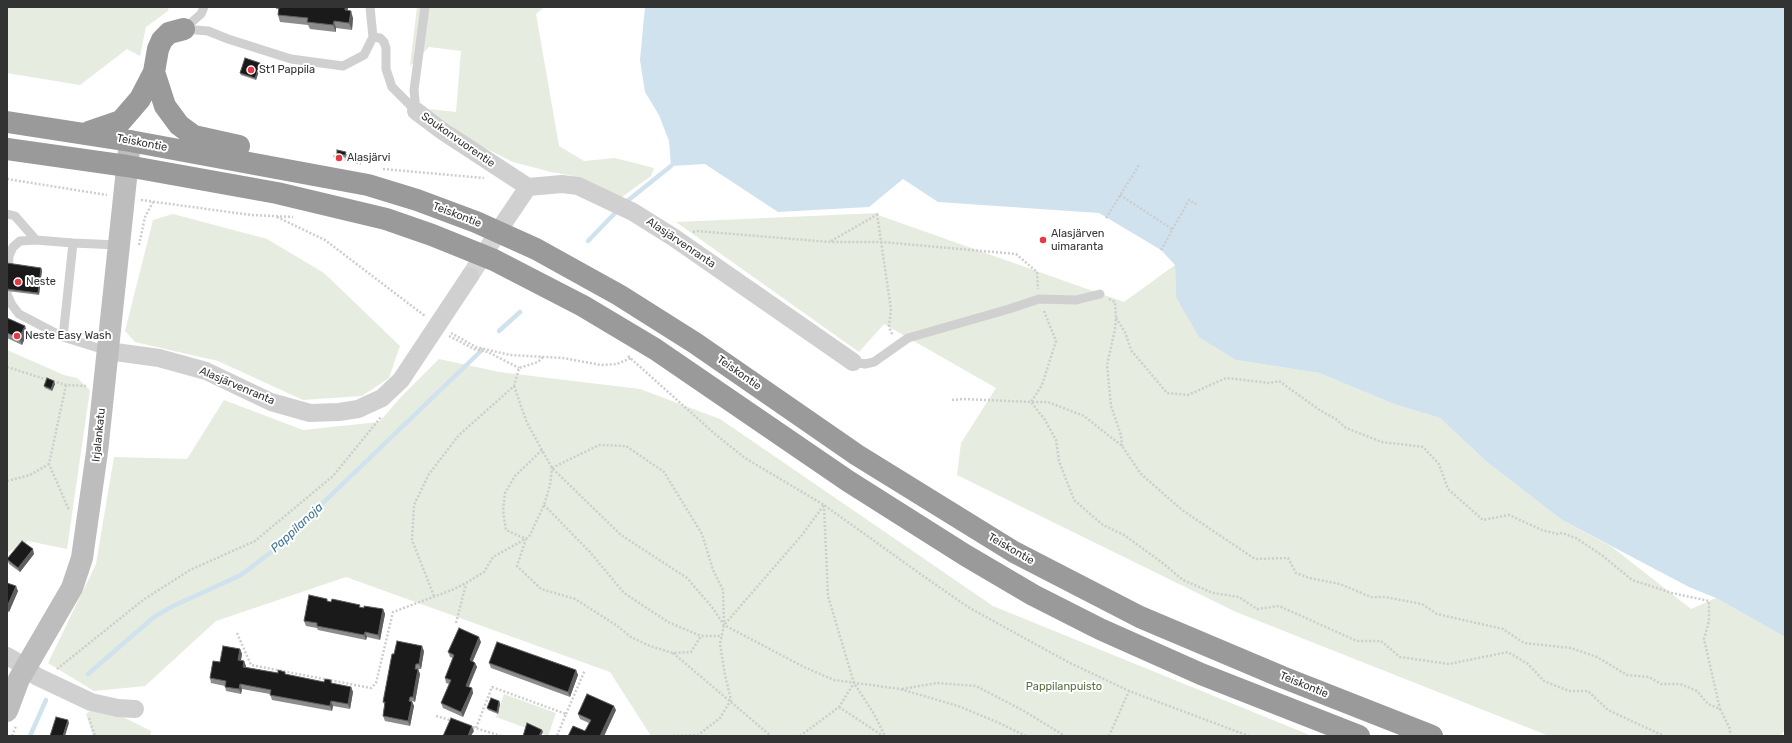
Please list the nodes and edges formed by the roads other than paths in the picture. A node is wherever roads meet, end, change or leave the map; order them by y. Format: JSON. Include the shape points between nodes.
{"nodes":[{"id":1,"x":204,"y":7,"type":"edge"},
{"id":2,"x":370,"y":7,"type":"edge"},
{"id":3,"x":425,"y":7,"type":"edge"},
{"id":4,"x":184,"y":29,"type":"junction"},
{"id":5,"x":373,"y":37,"type":"junction"},
{"id":6,"x":154,"y":72,"type":"junction"},
{"id":7,"x":416,"y":111,"type":"junction"},
{"id":8,"x":7,"y":122,"type":"edge"},
{"id":9,"x":86,"y":133,"type":"junction"},
{"id":10,"x":130,"y":140,"type":"junction"},
{"id":11,"x":7,"y":149,"type":"edge"},
{"id":12,"x":127,"y":166,"type":"junction"},
{"id":13,"x":372,"y":173,"type":"junction"},
{"id":14,"x":528,"y":187,"type":"junction"},
{"id":15,"x":7,"y":214,"type":"edge"},
{"id":16,"x":505,"y":221,"type":"tunnel mouth"},
{"id":17,"x":36,"y":240,"type":"junction"},
{"id":18,"x":73,"y":243,"type":"junction"},
{"id":19,"x":118,"y":245,"type":"junction"},
{"id":20,"x":470,"y":276,"type":"tunnel mouth"},
{"id":21,"x":1100,"y":294,"type":"road end"},
{"id":22,"x":10,"y":306,"type":"edge"},
{"id":23,"x":62,"y":337,"type":"junction"},
{"id":24,"x":108,"y":351,"type":"junction"},
{"id":25,"x":853,"y":362,"type":"joint"},
{"id":26,"x":7,"y":656,"type":"edge"},
{"id":27,"x":31,"y":671,"type":"junction"},
{"id":28,"x":135,"y":709,"type":"dead end"},
{"id":29,"x":7,"y":711,"type":"edge"},
{"id":30,"x":1359,"y":736,"type":"edge"},
{"id":31,"x":1432,"y":736,"type":"edge"}],
"edges":[{"from":1,"to":4,"type":"lane","via":[[201,14]]},
{"from":2,"to":5,"type":"lane"},
{"from":3,"to":7,"type":"lane","name":"Soukonvuorentie","via":[[414,90]]},
{"from":4,"to":5,"type":"lane","via":[[208,31],[291,59],[343,66],[364,55]]},
{"from":4,"to":6,"type":"highway","via":[[169,33],[162,40]]},
{"from":5,"to":7,"type":"lane","via":[[384,42],[386,69],[392,88]]},
{"from":6,"to":9,"type":"highway","via":[[140,100],[121,122]]},
{"from":6,"to":13,"type":"highway","via":[[165,106],[179,126],[194,136],[354,172]]},
{"from":7,"to":14,"type":"street","name":"Soukonvuorentie"},
{"from":8,"to":9,"type":"highway","name":"Teiskontie"},
{"from":9,"to":10,"type":"highway","name":"Teiskontie"},
{"from":10,"to":12,"type":"street","name":"Irjalankatu"},
{"from":10,"to":13,"type":"highway","name":"Teiskontie"},
{"from":11,"to":12,"type":"highway"},
{"from":12,"to":19,"type":"street","name":"Irjalankatu"},
{"from":12,"to":30,"type":"highway","via":[[277,193],[386,219],[494,260],[583,306],[655,349],[848,481],[1033,596],[1201,674]]},
{"from":13,"to":31,"type":"highway","name":"Teiskontie","via":[[417,200],[476,222],[536,249],[619,295],[857,455],[1014,552],[1140,617]]},
{"from":14,"to":16,"type":"street"},
{"from":14,"to":25,"type":"street","name":"Alasjärvenranta","via":[[562,184],[578,186],[633,212]]},
{"from":15,"to":17,"type":"lane","via":[[15,216]]},
{"from":17,"to":18,"type":"lane"},
{"from":17,"to":22,"type":"lane","via":[[20,241],[9,256],[7,294]]},
{"from":18,"to":19,"type":"lane"},
{"from":18,"to":23,"type":"lane"},
{"from":19,"to":24,"type":"street","name":"Irjalankatu"},
{"from":20,"to":24,"type":"street","name":"Alasjärvenranta","via":[[401,380],[382,398],[358,409],[310,413],[271,402],[206,371],[159,358]]},
{"from":21,"to":25,"type":"lane","via":[[1076,300],[1039,299],[908,338],[874,362]]},
{"from":22,"to":23,"type":"lane","via":[[19,314]]},
{"from":23,"to":24,"type":"lane"},
{"from":24,"to":27,"type":"street","name":"Irjalankatu","via":[[82,558],[72,588]]},
{"from":26,"to":27,"type":"street"},
{"from":27,"to":28,"type":"street","via":[[91,702]]},
{"from":27,"to":29,"type":"street","name":"Irjalankatu","via":[[19,679]]}]}
